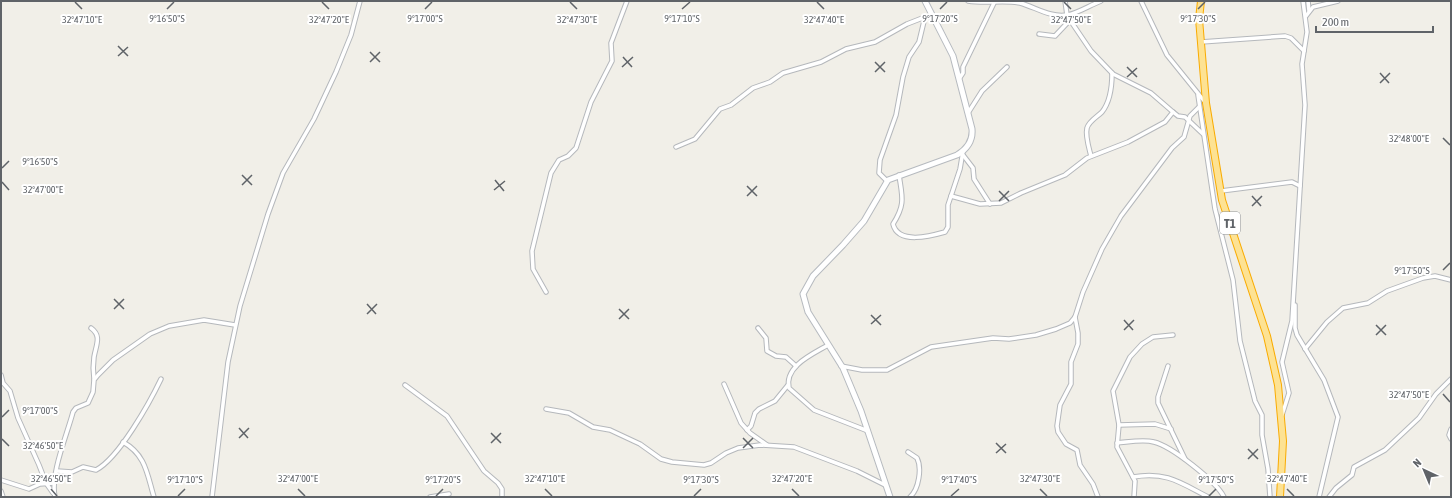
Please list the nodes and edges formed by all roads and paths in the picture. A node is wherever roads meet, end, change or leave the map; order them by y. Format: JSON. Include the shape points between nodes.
{"nodes":[{"id":1,"x":360,"y":1,"type":"edge"},
{"id":2,"x":627,"y":1,"type":"edge"},
{"id":3,"x":925,"y":1,"type":"edge"},
{"id":4,"x":968,"y":1,"type":"edge"},
{"id":5,"x":1065,"y":1,"type":"edge"},
{"id":6,"x":1101,"y":1,"type":"edge"},
{"id":7,"x":1141,"y":1,"type":"edge"},
{"id":8,"x":1201,"y":1,"type":"edge"},
{"id":9,"x":1303,"y":1,"type":"edge"},
{"id":10,"x":1308,"y":1,"type":"edge"},
{"id":11,"x":1338,"y":1,"type":"edge"},
{"id":12,"x":1008,"y":2,"type":"edge"},
{"id":13,"x":994,"y":3,"type":"junction"},
{"id":14,"x":1309,"y":11,"type":"junction"},
{"id":15,"x":1074,"y":13,"type":"junction"},
{"id":16,"x":1067,"y":15,"type":"junction"},
{"id":17,"x":1306,"y":16,"type":"junction"},
{"id":18,"x":925,"y":17,"type":"junction"},
{"id":19,"x":933,"y":17,"type":"junction"},
{"id":20,"x":1070,"y":20,"type":"junction"},
{"id":21,"x":1039,"y":34,"type":"dead end"},
{"id":22,"x":1201,"y":42,"type":"junction"},
{"id":23,"x":1304,"y":51,"type":"junction"},
{"id":24,"x":1007,"y":67,"type":"dead end"},
{"id":25,"x":1112,"y":73,"type":"junction"},
{"id":26,"x":959,"y":79,"type":"junction"},
{"id":27,"x":1198,"y":95,"type":"junction"},
{"id":28,"x":1206,"y":103,"type":"junction"},
{"id":29,"x":1199,"y":107,"type":"junction"},
{"id":30,"x":1173,"y":112,"type":"junction"},
{"id":31,"x":968,"y":113,"type":"junction"},
{"id":32,"x":1188,"y":121,"type":"junction"},
{"id":33,"x":1203,"y":134,"type":"junction"},
{"id":34,"x":676,"y":147,"type":"dead end"},
{"id":35,"x":963,"y":152,"type":"junction"},
{"id":36,"x":1091,"y":156,"type":"junction"},
{"id":37,"x":899,"y":175,"type":"junction"},
{"id":38,"x":887,"y":180,"type":"junction"},
{"id":39,"x":1300,"y":186,"type":"junction"},
{"id":40,"x":1221,"y":191,"type":"junction"},
{"id":41,"x":951,"y":196,"type":"junction"},
{"id":42,"x":990,"y":204,"type":"junction"},
{"id":43,"x":1451,"y":280,"type":"edge"},
{"id":44,"x":546,"y":292,"type":"dead end"},
{"id":45,"x":1294,"y":297,"type":"junction"},
{"id":46,"x":1075,"y":317,"type":"junction"},
{"id":47,"x":235,"y":325,"type":"junction"},
{"id":48,"x":91,"y":328,"type":"dead end"},
{"id":49,"x":758,"y":328,"type":"dead end"},
{"id":50,"x":1173,"y":335,"type":"dead end"},
{"id":51,"x":828,"y":345,"type":"junction"},
{"id":52,"x":1305,"y":350,"type":"junction"},
{"id":53,"x":796,"y":366,"type":"junction"},
{"id":54,"x":841,"y":366,"type":"junction"},
{"id":55,"x":1168,"y":366,"type":"dead end"},
{"id":56,"x":1,"y":375,"type":"edge"},
{"id":57,"x":161,"y":379,"type":"dead end"},
{"id":58,"x":1451,"y":379,"type":"edge"},
{"id":59,"x":94,"y":380,"type":"junction"},
{"id":60,"x":724,"y":384,"type":"dead end"},
{"id":61,"x":405,"y":385,"type":"dead end"},
{"id":62,"x":788,"y":386,"type":"junction"},
{"id":63,"x":546,"y":409,"type":"dead end"},
{"id":64,"x":1281,"y":416,"type":"junction"},
{"id":65,"x":1119,"y":425,"type":"junction"},
{"id":66,"x":1171,"y":429,"type":"junction"},
{"id":67,"x":1451,"y":429,"type":"edge"},
{"id":68,"x":747,"y":430,"type":"junction"},
{"id":69,"x":868,"y":431,"type":"junction"},
{"id":70,"x":1451,"y":439,"type":"edge"},
{"id":71,"x":123,"y":442,"type":"junction"},
{"id":72,"x":1117,"y":443,"type":"junction"},
{"id":73,"x":768,"y":446,"type":"junction"},
{"id":74,"x":908,"y":452,"type":"dead end"},
{"id":75,"x":1185,"y":460,"type":"junction"},
{"id":76,"x":57,"y":471,"type":"junction"},
{"id":77,"x":1134,"y":477,"type":"junction"},
{"id":78,"x":1,"y":480,"type":"edge"},
{"id":79,"x":46,"y":483,"type":"junction"},
{"id":80,"x":54,"y":483,"type":"junction"},
{"id":81,"x":885,"y":485,"type":"junction"},
{"id":82,"x":449,"y":494,"type":"dead end"},
{"id":83,"x":54,"y":495,"type":"edge"},
{"id":84,"x":154,"y":497,"type":"edge"},
{"id":85,"x":212,"y":497,"type":"edge"},
{"id":86,"x":430,"y":497,"type":"edge"},
{"id":87,"x":502,"y":497,"type":"edge"},
{"id":88,"x":890,"y":497,"type":"edge"},
{"id":89,"x":910,"y":497,"type":"edge"},
{"id":90,"x":1098,"y":497,"type":"edge"},
{"id":91,"x":1134,"y":497,"type":"edge"},
{"id":92,"x":1208,"y":497,"type":"edge"},
{"id":93,"x":1224,"y":497,"type":"edge"},
{"id":94,"x":1270,"y":497,"type":"edge"},
{"id":95,"x":1280,"y":497,"type":"edge"},
{"id":96,"x":1318,"y":497,"type":"edge"},
{"id":97,"x":1329,"y":497,"type":"edge"}],
"edges":[{"from":1,"to":47,"type":"street","via":[[351,35],[314,119],[283,173]]},
{"from":2,"to":44,"type":"street","via":[[611,43],[612,61],[591,102],[576,148],[572,154],[556,163],[547,184],[532,251],[538,279]]},
{"from":3,"to":19,"type":"street"},
{"from":4,"to":13,"type":"street"},
{"from":5,"to":16,"type":"street"},
{"from":6,"to":15,"type":"street"},
{"from":7,"to":27,"type":"street","via":[[1167,55]]},
{"from":8,"to":22,"type":"highway","number":"T1"},
{"from":9,"to":17,"type":"street"},
{"from":10,"to":14,"type":"street"},
{"from":11,"to":14,"type":"street","via":[[1320,5]]},
{"from":12,"to":13,"type":"street"},
{"from":12,"to":16,"type":"street"},
{"from":13,"to":26,"type":"street"},
{"from":14,"to":17,"type":"street"},
{"from":15,"to":16,"type":"street"},
{"from":15,"to":20,"type":"street"},
{"from":17,"to":23,"type":"street"},
{"from":18,"to":19,"type":"street"},
{"from":18,"to":34,"type":"street","via":[[875,42],[846,49],[821,62],[785,72],[770,82],[753,88],[731,105],[720,109],[695,139]]},
{"from":18,"to":38,"type":"street","via":[[918,42],[909,57],[898,104],[880,160],[879,173]]},
{"from":19,"to":26,"type":"street","via":[[952,56]]},
{"from":20,"to":21,"type":"street","via":[[1055,36]]},
{"from":20,"to":25,"type":"street","via":[[1091,51]]},
{"from":22,"to":23,"type":"street","via":[[1285,36],[1292,38]]},
{"from":22,"to":28,"type":"highway","number":"T1"},
{"from":23,"to":39,"type":"street","via":[[1302,64],[1305,105]]},
{"from":24,"to":31,"type":"street","via":[[982,91]]},
{"from":25,"to":30,"type":"street","via":[[1152,93]]},
{"from":25,"to":36,"type":"street","via":[[1107,102],[1086,129]]},
{"from":26,"to":31,"type":"street"},
{"from":27,"to":28,"type":"street"},
{"from":27,"to":29,"type":"street"},
{"from":28,"to":40,"type":"highway","number":"T1"},
{"from":29,"to":32,"type":"street"},
{"from":29,"to":33,"type":"street"},
{"from":30,"to":32,"type":"street"},
{"from":30,"to":36,"type":"street","via":[[1165,122],[1128,142]]},
{"from":31,"to":35,"type":"street","via":[[972,133]]},
{"from":32,"to":33,"type":"street"},
{"from":32,"to":46,"type":"street","via":[[1184,137],[1172,148],[1127,207],[1106,242],[1083,292]]},
{"from":33,"to":94,"type":"street","via":[[1215,209],[1233,280],[1240,341],[1255,401],[1262,415]]},
{"from":35,"to":37,"type":"street"},
{"from":35,"to":41,"type":"street"},
{"from":35,"to":42,"type":"street","via":[[973,168],[974,179]]},
{"from":36,"to":42,"type":"street","via":[[1065,175],[1001,203]]},
{"from":37,"to":38,"type":"street"},
{"from":37,"to":41,"type":"street","via":[[903,197],[892,225],[908,237],[917,238],[946,232]]},
{"from":38,"to":51,"type":"street","via":[[864,221],[806,285],[803,294],[806,308]]},
{"from":39,"to":40,"type":"street","via":[[1292,182]]},
{"from":39,"to":45,"type":"street"},
{"from":40,"to":64,"type":"highway","number":"T1","via":[[1267,336],[1278,385]]},
{"from":41,"to":42,"type":"street","via":[[980,204]]},
{"from":43,"to":52,"type":"street","via":[[1434,276],[1423,278],[1387,291],[1368,303],[1343,308],[1327,322]]},
{"from":45,"to":52,"type":"street","via":[[1295,328]]},
{"from":45,"to":64,"type":"street","via":[[1292,321],[1282,362],[1289,393]]},
{"from":46,"to":54,"type":"street","via":[[1065,326],[1040,334],[931,347],[886,370],[862,370]]},
{"from":46,"to":90,"type":"street","via":[[1078,344],[1072,362],[1071,384],[1059,408],[1057,429],[1066,444],[1077,450],[1080,465],[1093,484]]},
{"from":47,"to":59,"type":"street","via":[[204,320],[160,329],[113,360]]},
{"from":47,"to":85,"type":"street","via":[[228,362]]},
{"from":48,"to":59,"type":"street","via":[[98,338],[94,358]]},
{"from":49,"to":53,"type":"street","via":[[766,338],[767,351],[776,356],[787,357]]},
{"from":50,"to":65,"type":"street","via":[[1154,337],[1142,344],[1130,357],[1113,391]]},
{"from":51,"to":53,"type":"street"},
{"from":51,"to":54,"type":"street"},
{"from":52,"to":96,"type":"street","via":[[1324,380],[1338,417]]},
{"from":53,"to":62,"type":"street"},
{"from":54,"to":69,"type":"street"},
{"from":55,"to":66,"type":"street","via":[[1157,400]]},
{"from":56,"to":79,"type":"street","via":[[3,383],[10,391],[18,418]]},
{"from":57,"to":71,"type":"street","via":[[150,402]]},
{"from":58,"to":97,"type":"street","via":[[1414,423],[1382,453],[1354,467],[1352,475]]},
{"from":59,"to":76,"type":"street","via":[[90,400],[74,412],[61,449]]},
{"from":60,"to":68,"type":"street","via":[[741,423]]},
{"from":61,"to":87,"type":"street","via":[[446,416],[484,471],[498,483],[502,489]]},
{"from":62,"to":68,"type":"street","via":[[775,401],[755,413]]},
{"from":62,"to":69,"type":"street","via":[[814,410]]},
{"from":63,"to":73,"type":"street","via":[[569,413],[593,427],[610,430],[640,444],[661,459],[672,462],[711,464],[738,448]]},
{"from":64,"to":95,"type":"highway","number":"T1","via":[[1283,441]]},
{"from":65,"to":66,"type":"street","via":[[1155,424]]},
{"from":65,"to":72,"type":"street"},
{"from":66,"to":75,"type":"street"},
{"from":67,"to":70,"type":"street"},
{"from":68,"to":73,"type":"street"},
{"from":69,"to":81,"type":"street"},
{"from":71,"to":76,"type":"street","via":[[115,454],[96,470],[83,467],[72,472]]},
{"from":71,"to":84,"type":"street","via":[[134,450],[146,466]]},
{"from":72,"to":75,"type":"street","via":[[1156,442]]},
{"from":72,"to":77,"type":"street","via":[[1118,450]]},
{"from":73,"to":81,"type":"street","via":[[801,449]]},
{"from":74,"to":89,"type":"street","via":[[917,458],[919,468],[915,490]]},
{"from":75,"to":93,"type":"street","via":[[1210,480]]},
{"from":76,"to":80,"type":"street"},
{"from":77,"to":91,"type":"street"},
{"from":77,"to":92,"type":"street","via":[[1150,474],[1168,477],[1179,480]]},
{"from":78,"to":79,"type":"street","via":[[29,490]]},
{"from":79,"to":80,"type":"street"},
{"from":79,"to":83,"type":"street"},
{"from":80,"to":83,"type":"street"},
{"from":81,"to":88,"type":"street"},
{"from":82,"to":86,"type":"street"}]}
